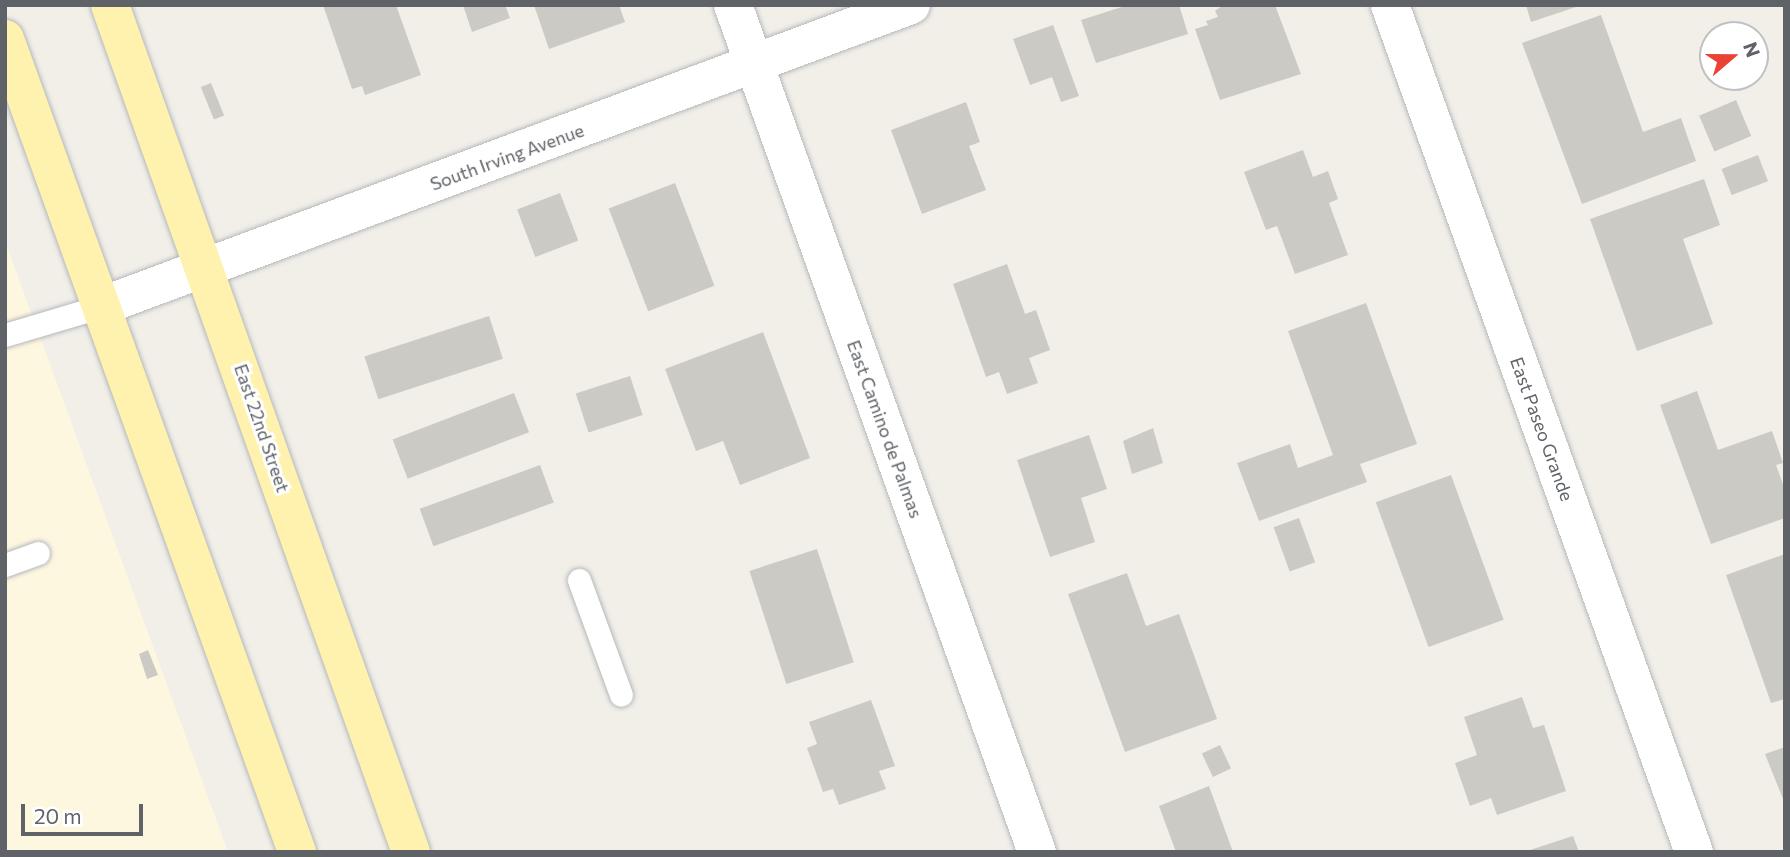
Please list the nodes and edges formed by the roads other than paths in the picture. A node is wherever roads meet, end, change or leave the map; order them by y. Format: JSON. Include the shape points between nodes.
{"nodes":[{"id":1,"x":110,"y":5,"type":"edge"},
{"id":2,"x":733,"y":5,"type":"edge"},
{"id":3,"x":911,"y":5,"type":"edge"},
{"id":4,"x":1390,"y":5,"type":"edge"},
{"id":5,"x":5,"y":38,"type":"edge"},
{"id":6,"x":754,"y":66,"type":"junction"},
{"id":7,"x":205,"y":268,"type":"junction"},
{"id":8,"x":102,"y":306,"type":"junction"},
{"id":9,"x":5,"y":335,"type":"edge"},
{"id":10,"x":37,"y":553,"type":"dead end"},
{"id":11,"x":5,"y":565,"type":"edge"},
{"id":12,"x":579,"y":580,"type":"dead end"},
{"id":13,"x":621,"y":695,"type":"dead end"},
{"id":14,"x":297,"y":852,"type":"edge"},
{"id":15,"x":411,"y":852,"type":"edge"},
{"id":16,"x":1037,"y":852,"type":"edge"},
{"id":17,"x":1694,"y":852,"type":"edge"}],
"edges":[{"from":1,"to":7,"type":"main road","name":"East 22nd Street"},
{"from":2,"to":6,"type":"street","name":"East Camino de Palmas"},
{"from":3,"to":6,"type":"street","name":"South Irving Avenue"},
{"from":4,"to":17,"type":"street","name":"East Paseo Grande"},
{"from":5,"to":8,"type":"main road"},
{"from":6,"to":7,"type":"street","name":"South Irving Avenue"},
{"from":6,"to":16,"type":"street","name":"East Camino de Palmas"},
{"from":7,"to":8,"type":"street","name":"South Irving Avenue"},
{"from":7,"to":15,"type":"main road","name":"East 22nd Street"},
{"from":8,"to":9,"type":"lane"},
{"from":8,"to":14,"type":"main road"},
{"from":10,"to":11,"type":"lane"},
{"from":12,"to":13,"type":"lane"}]}
